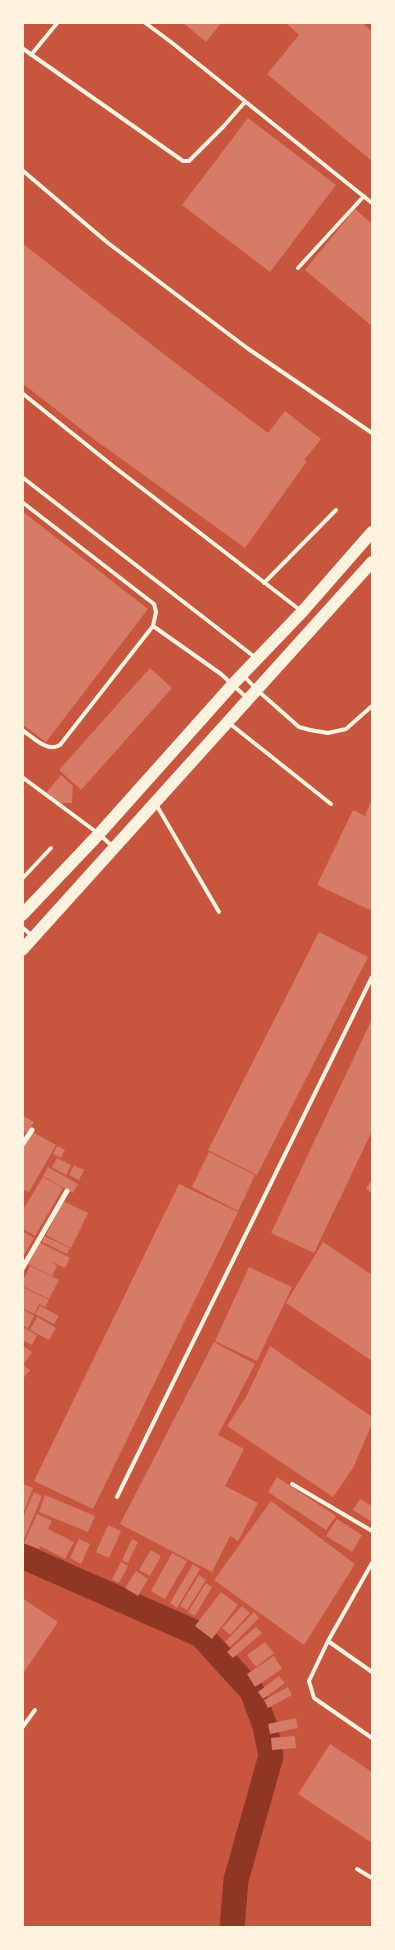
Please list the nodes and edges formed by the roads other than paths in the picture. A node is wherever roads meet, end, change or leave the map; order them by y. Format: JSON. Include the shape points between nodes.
{"nodes":[{"id":1,"x":58,"y":22,"type":"edge"},
{"id":2,"x":144,"y":22,"type":"edge"},
{"id":3,"x":22,"y":48,"type":"edge"},
{"id":4,"x":31,"y":55,"type":"junction"},
{"id":5,"x":245,"y":102,"type":"junction"},
{"id":6,"x":22,"y":170,"type":"edge"},
{"id":7,"x":364,"y":196,"type":"junction"},
{"id":8,"x":372,"y":203,"type":"edge"},
{"id":9,"x":298,"y":268,"type":"dead end"},
{"id":10,"x":22,"y":393,"type":"edge"},
{"id":11,"x":372,"y":433,"type":"edge"},
{"id":12,"x":22,"y":477,"type":"edge"},
{"id":13,"x":22,"y":502,"type":"edge"},
{"id":14,"x":336,"y":510,"type":"dead end"},
{"id":15,"x":372,"y":534,"type":"edge"},
{"id":16,"x":372,"y":562,"type":"edge"},
{"id":17,"x":264,"y":583,"type":"junction"},
{"id":18,"x":302,"y":612,"type":"junction"},
{"id":19,"x":153,"y":626,"type":"junction"},
{"id":20,"x":258,"y":659,"type":"junction"},
{"id":21,"x":243,"y":675,"type":"junction"},
{"id":22,"x":233,"y":684,"type":"junction"},
{"id":23,"x":252,"y":694,"type":"junction"},
{"id":24,"x":372,"y":706,"type":"edge"},
{"id":25,"x":228,"y":721,"type":"junction"},
{"id":26,"x":22,"y":730,"type":"edge"},
{"id":27,"x":22,"y":777,"type":"edge"},
{"id":28,"x":154,"y":803,"type":"junction"},
{"id":29,"x":331,"y":804,"type":"dead end"},
{"id":30,"x":99,"y":834,"type":"junction"},
{"id":31,"x":50,"y":848,"type":"dead end"},
{"id":32,"x":114,"y":848,"type":"junction"},
{"id":33,"x":22,"y":879,"type":"edge"},
{"id":34,"x":219,"y":912,"type":"dead end"},
{"id":35,"x":22,"y":915,"type":"edge"},
{"id":36,"x":22,"y":927,"type":"edge"},
{"id":37,"x":34,"y":938,"type":"junction"},
{"id":38,"x":22,"y":950,"type":"edge"},
{"id":39,"x":372,"y":977,"type":"edge"},
{"id":40,"x":32,"y":1130,"type":"dead end"},
{"id":41,"x":22,"y":1145,"type":"edge"},
{"id":42,"x":67,"y":1191,"type":"dead end"},
{"id":43,"x":22,"y":1269,"type":"edge"},
{"id":44,"x":292,"y":1484,"type":"dead end"},
{"id":45,"x":117,"y":1497,"type":"dead end"},
{"id":46,"x":372,"y":1530,"type":"edge"},
{"id":47,"x":372,"y":1563,"type":"edge"},
{"id":48,"x":328,"y":1641,"type":"junction"},
{"id":49,"x":372,"y":1672,"type":"edge"},
{"id":50,"x":35,"y":1710,"type":"dead end"},
{"id":51,"x":22,"y":1728,"type":"edge"},
{"id":52,"x":372,"y":1738,"type":"edge"},
{"id":53,"x":357,"y":1869,"type":"dead end"},
{"id":54,"x":372,"y":1878,"type":"edge"}],
"edges":[{"from":1,"to":4,"type":"lane"},
{"from":2,"to":5,"type":"lane"},
{"from":3,"to":4,"type":"lane"},
{"from":4,"to":5,"type":"lane","via":[[183,161],[195,156]]},
{"from":5,"to":7,"type":"lane"},
{"from":6,"to":11,"type":"lane","via":[[108,243],[247,348]]},
{"from":7,"to":8,"type":"lane"},
{"from":7,"to":9,"type":"lane"},
{"from":10,"to":17,"type":"lane"},
{"from":12,"to":20,"type":"lane"},
{"from":13,"to":19,"type":"lane","via":[[154,604]]},
{"from":14,"to":17,"type":"lane"},
{"from":15,"to":18,"type":"highway"},
{"from":16,"to":23,"type":"highway"},
{"from":17,"to":18,"type":"lane"},
{"from":18,"to":20,"type":"highway"},
{"from":19,"to":22,"type":"lane"},
{"from":19,"to":26,"type":"lane","via":[[60,745],[47,747]]},
{"from":20,"to":21,"type":"highway"},
{"from":21,"to":22,"type":"highway"},
{"from":21,"to":23,"type":"lane"},
{"from":22,"to":23,"type":"lane"},
{"from":22,"to":30,"type":"highway"},
{"from":23,"to":24,"type":"lane","via":[[299,727],[328,732],[346,728]]},
{"from":23,"to":25,"type":"highway"},
{"from":25,"to":28,"type":"highway"},
{"from":25,"to":29,"type":"lane"},
{"from":27,"to":30,"type":"lane"},
{"from":28,"to":32,"type":"highway"},
{"from":28,"to":34,"type":"lane"},
{"from":30,"to":32,"type":"lane"},
{"from":30,"to":35,"type":"highway"},
{"from":31,"to":33,"type":"lane"},
{"from":32,"to":37,"type":"highway"},
{"from":36,"to":37,"type":"lane"},
{"from":37,"to":38,"type":"highway"},
{"from":39,"to":45,"type":"lane"},
{"from":40,"to":41,"type":"street"},
{"from":42,"to":43,"type":"street"},
{"from":44,"to":46,"type":"lane"},
{"from":47,"to":48,"type":"lane"},
{"from":48,"to":49,"type":"lane"},
{"from":48,"to":52,"type":"lane","via":[[309,1682],[314,1698]]},
{"from":50,"to":51,"type":"lane"},
{"from":53,"to":54,"type":"lane"}]}
